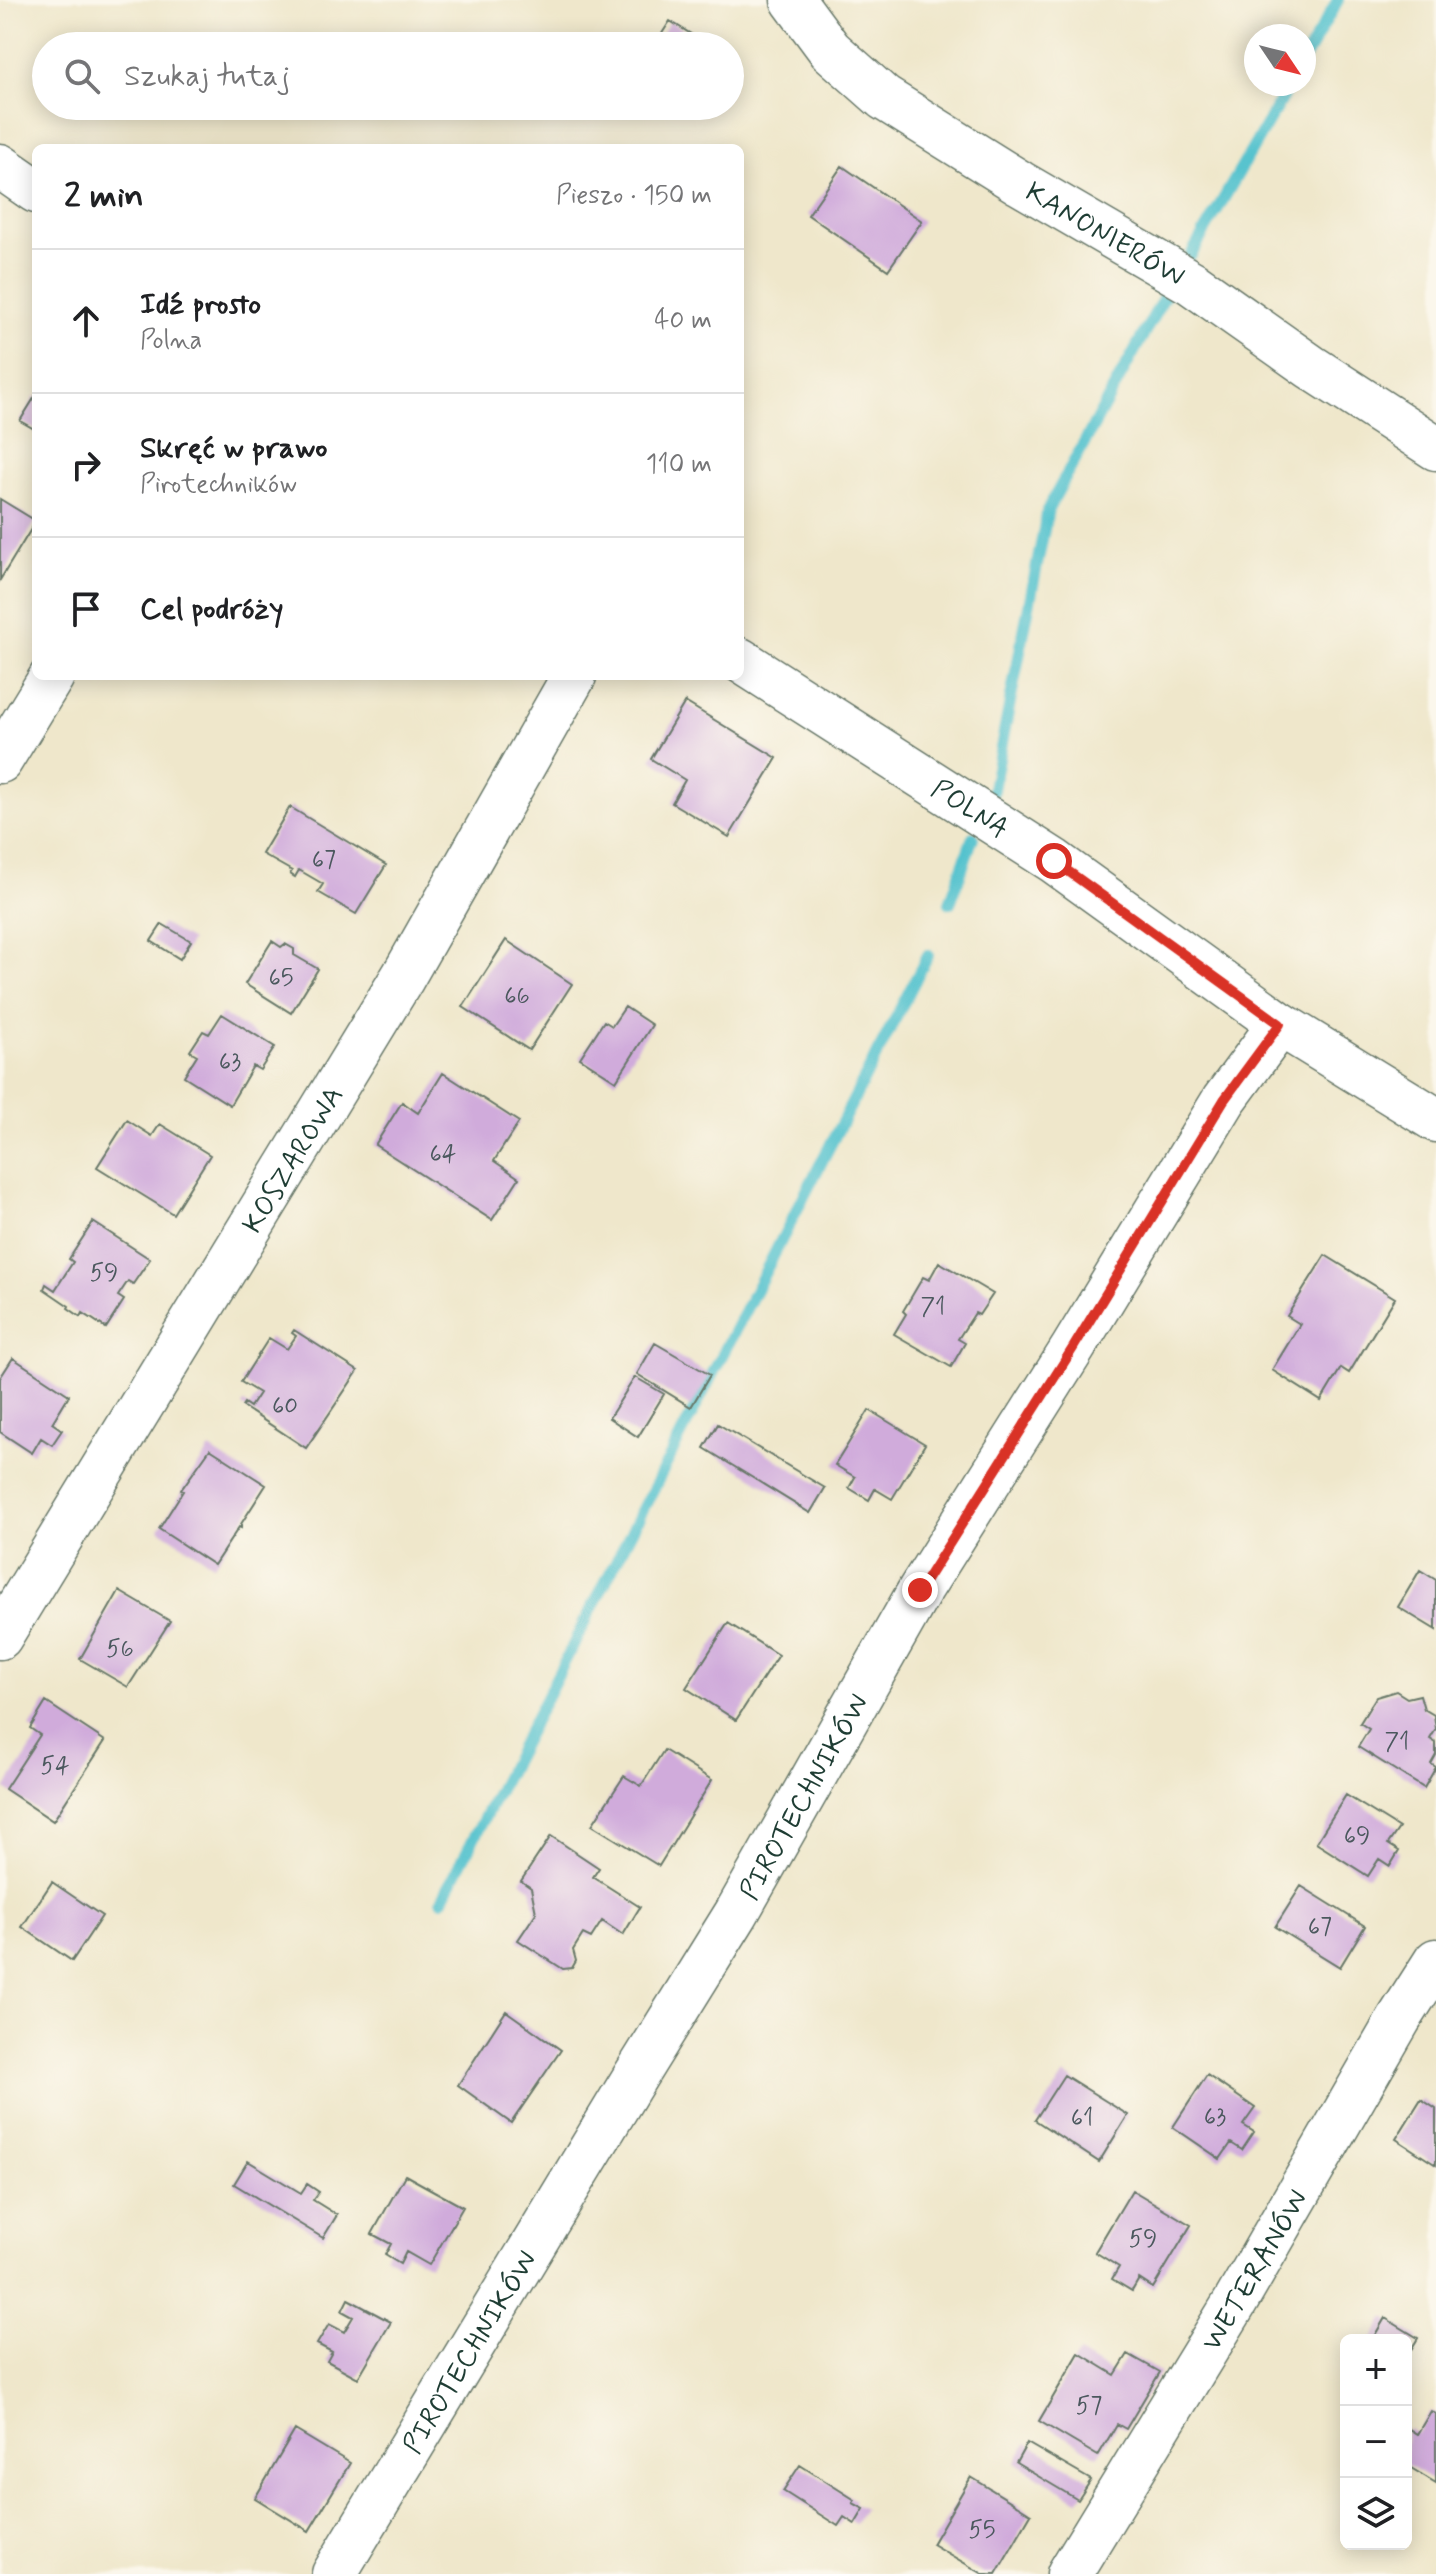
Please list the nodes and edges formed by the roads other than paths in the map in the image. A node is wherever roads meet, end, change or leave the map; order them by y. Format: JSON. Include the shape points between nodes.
{"nodes":[{"id":1,"x":793,"y":0,"type":"edge"},
{"id":2,"x":0,"y":166,"type":"edge"},
{"id":3,"x":32,"y":188,"type":"edge"},
{"id":4,"x":1436,"y":448,"type":"edge"},
{"id":5,"x":744,"y":663,"type":"edge"},
{"id":6,"x":50,"y":680,"type":"edge"},
{"id":7,"x":572,"y":680,"type":"edge"},
{"id":8,"x":0,"y":761,"type":"edge"},
{"id":9,"x":1280,"y":1024,"type":"junction"},
{"id":10,"x":1436,"y":1120,"type":"edge"},
{"id":11,"x":0,"y":1637,"type":"edge"},
{"id":12,"x":1436,"y":1961,"type":"edge"},
{"id":13,"x":334,"y":2574,"type":"edge"},
{"id":14,"x":1069,"y":2574,"type":"edge"}],
"edges":[{"from":1,"to":4,"type":"street","name":"KANONIERÓW","via":[[830,50],[884,98],[1192,283]]},
{"from":2,"to":3,"type":"street"},
{"from":5,"to":9,"type":"street","name":"POLNA","via":[[1054,861]]},
{"from":6,"to":8,"type":"street"},
{"from":7,"to":11,"type":"street","name":"KOSZAROWA","via":[[403,977]]},
{"from":9,"to":10,"type":"street","name":"POLNA"},
{"from":9,"to":13,"type":"street","name":"PIROTECHNIKÓW","via":[[1224,1100],[920,1590],[736,1914]]},
{"from":12,"to":14,"type":"street","name":"WETERANÓW"}]}
